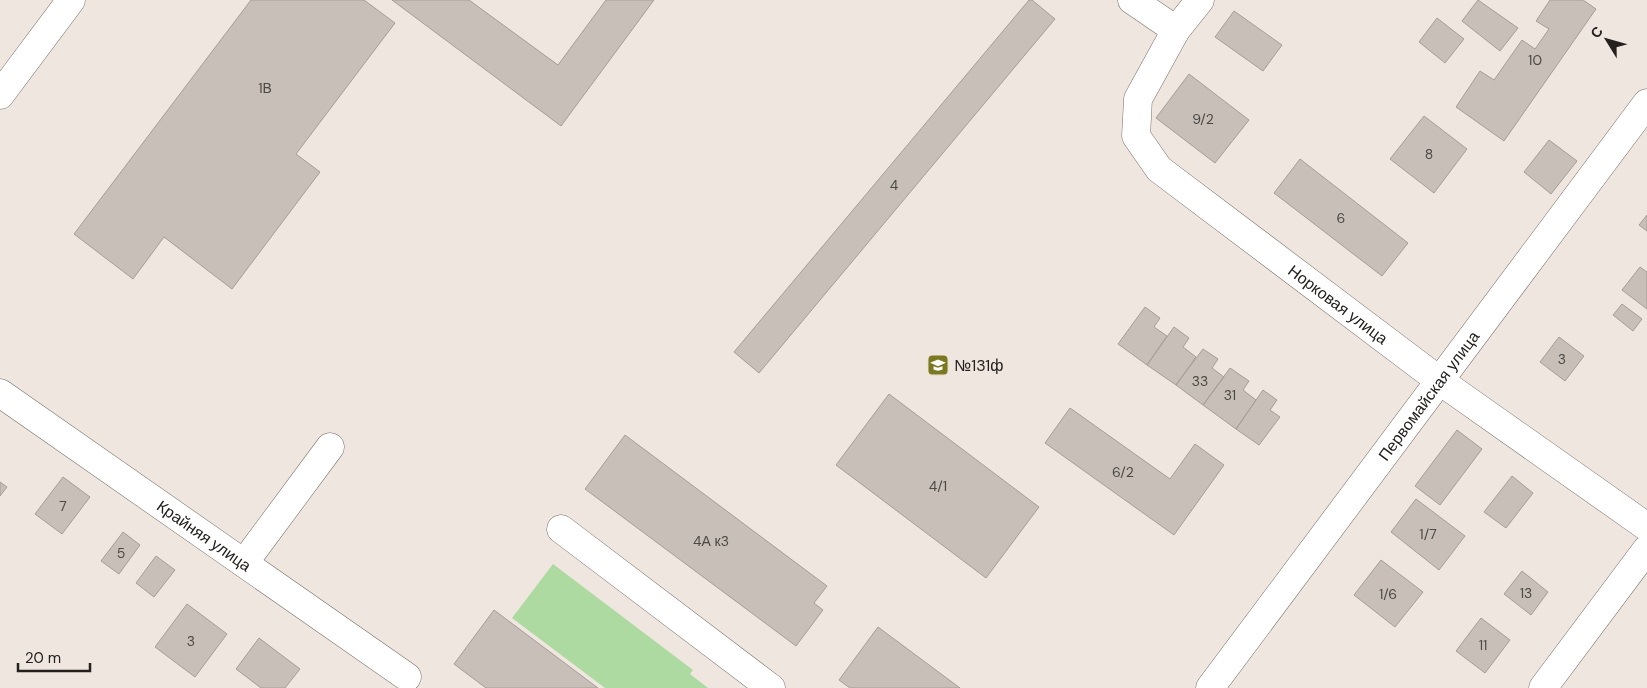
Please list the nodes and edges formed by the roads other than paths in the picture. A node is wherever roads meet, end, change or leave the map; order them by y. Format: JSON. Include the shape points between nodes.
{"nodes":[{"id":1,"x":71,"y":0,"type":"edge"},
{"id":2,"x":1132,"y":0,"type":"edge"},
{"id":3,"x":1200,"y":0,"type":"edge"},
{"id":4,"x":1176,"y":30,"type":"junction"},
{"id":5,"x":0,"y":95,"type":"edge"},
{"id":6,"x":1647,"y":103,"type":"edge"},
{"id":7,"x":1440,"y":381,"type":"junction"},
{"id":8,"x":0,"y":393,"type":"edge"},
{"id":9,"x":330,"y":447,"type":"dead end"},
{"id":10,"x":1647,"y":527,"type":"edge"},
{"id":11,"x":560,"y":529,"type":"dead end"},
{"id":12,"x":1647,"y":549,"type":"edge"},
{"id":13,"x":244,"y":563,"type":"junction"},
{"id":14,"x":407,"y":677,"type":"dead end"},
{"id":15,"x":771,"y":688,"type":"edge"},
{"id":16,"x":1210,"y":688,"type":"edge"},
{"id":17,"x":1543,"y":688,"type":"edge"}],
"edges":[{"from":1,"to":5,"type":"street"},
{"from":2,"to":4,"type":"street"},
{"from":3,"to":4,"type":"street","name":"Норковая улица"},
{"from":4,"to":7,"type":"street","name":"Норковая улица","via":[[1138,99],[1136,136],[1159,170]]},
{"from":6,"to":7,"type":"street","name":"Первомайская улица"},
{"from":7,"to":10,"type":"street","name":"Норковая улица"},
{"from":7,"to":16,"type":"street","name":"Первомайская улица"},
{"from":8,"to":13,"type":"street","name":"Крайняя улица"},
{"from":9,"to":13,"type":"street"},
{"from":11,"to":15,"type":"street"},
{"from":12,"to":17,"type":"street"},
{"from":13,"to":14,"type":"street","name":"Крайняя улица"}]}
